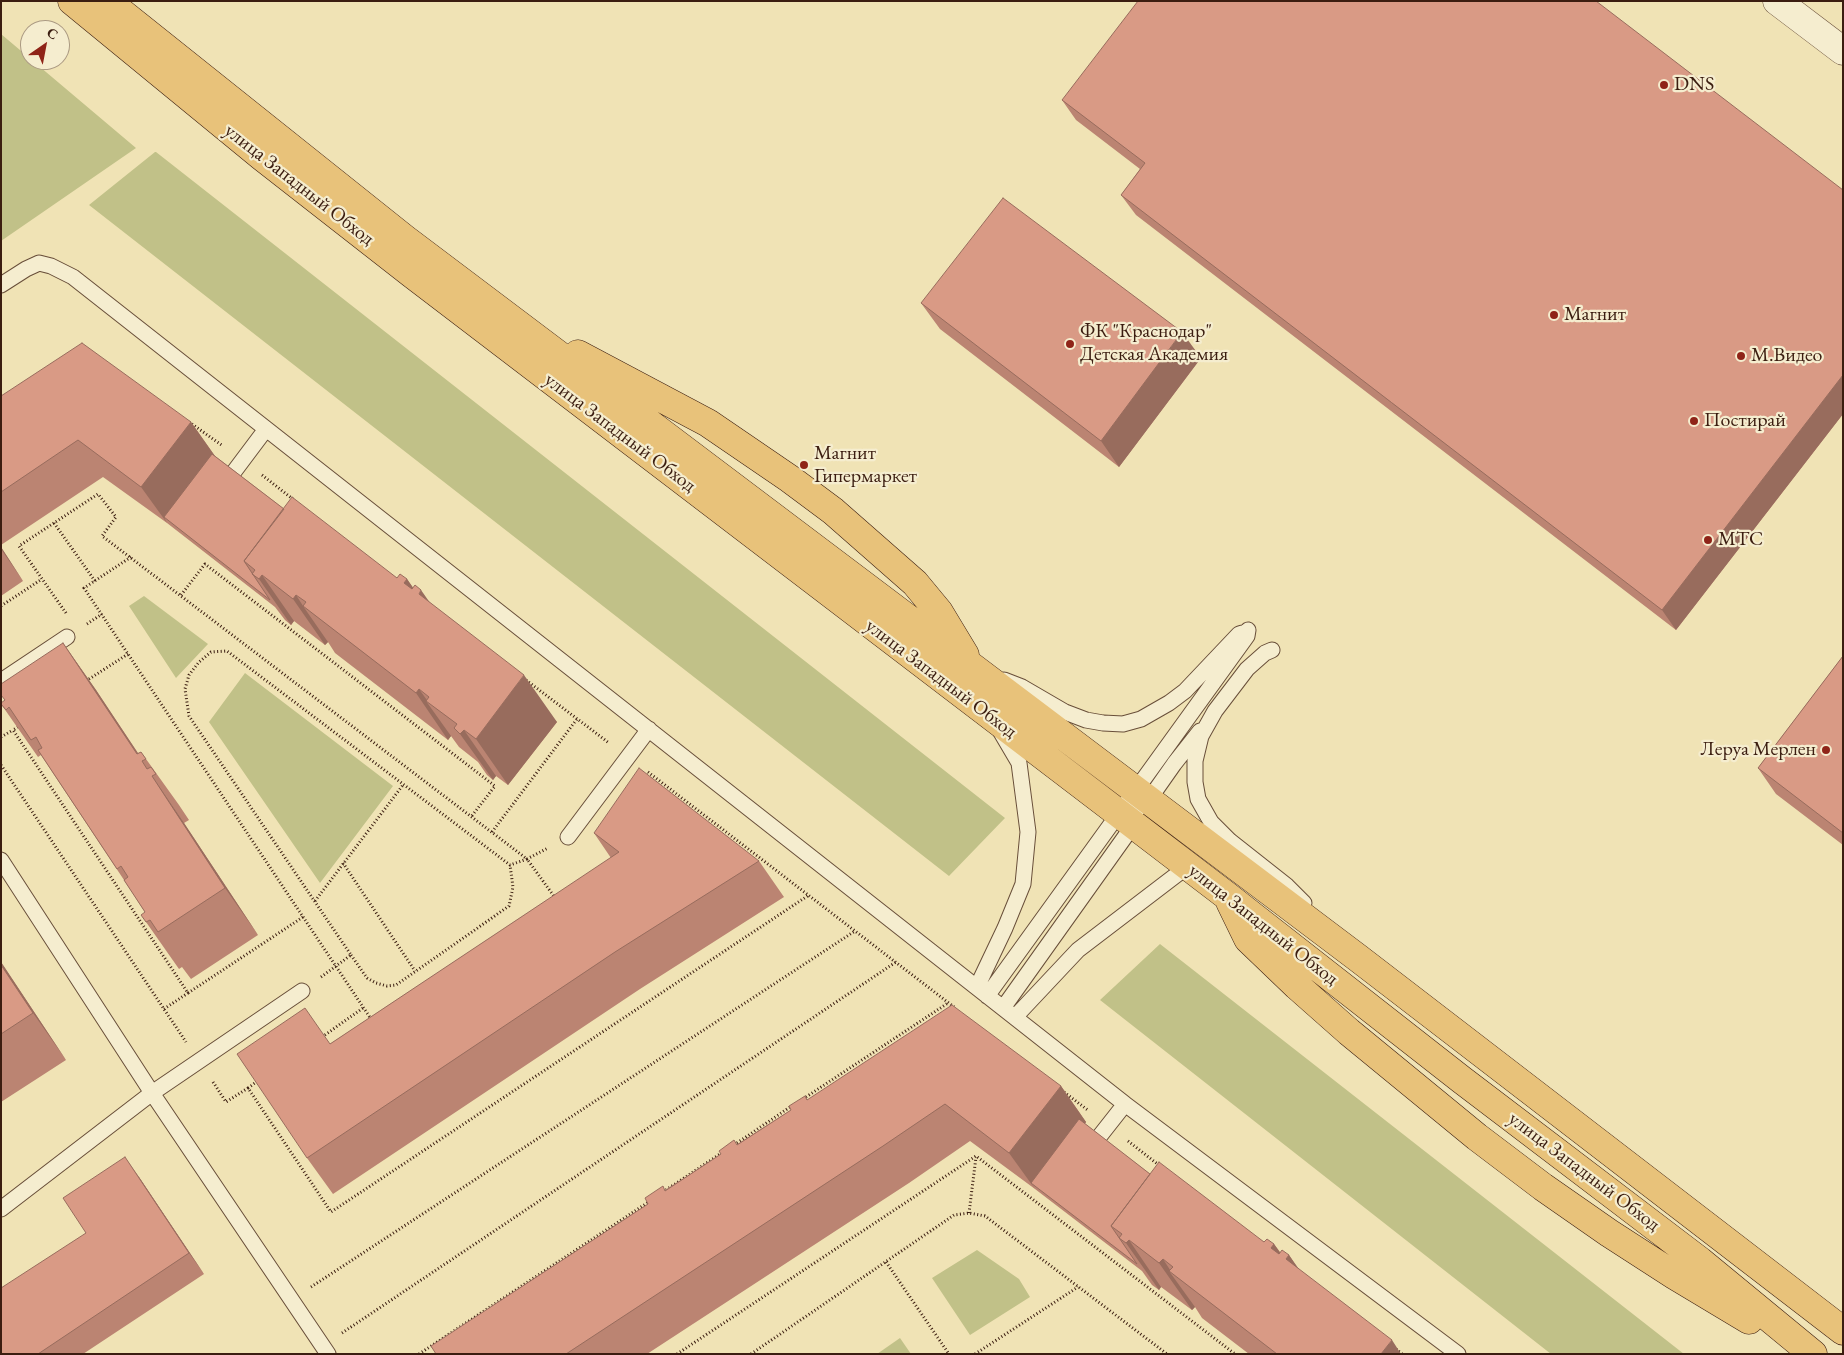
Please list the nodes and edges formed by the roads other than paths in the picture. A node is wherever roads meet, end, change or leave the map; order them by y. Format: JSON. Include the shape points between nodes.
{"nodes":[{"id":1,"x":72,"y":1,"type":"edge"},
{"id":2,"x":107,"y":1,"type":"edge"},
{"id":3,"x":1777,"y":1,"type":"edge"},
{"id":4,"x":1843,"y":51,"type":"edge"},
{"id":5,"x":1,"y":286,"type":"edge"},
{"id":6,"x":539,"y":340,"type":"junction"},
{"id":7,"x":266,"y":429,"type":"junction"},
{"id":8,"x":232,"y":473,"type":"edge"},
{"id":9,"x":67,"y":637,"type":"dead end"},
{"id":10,"x":1272,"y":650,"type":"dead end"},
{"id":11,"x":970,"y":665,"type":"junction"},
{"id":12,"x":1,"y":681,"type":"edge"},
{"id":13,"x":1215,"y":711,"type":"junction"},
{"id":14,"x":992,"y":717,"type":"junction"},
{"id":15,"x":649,"y":729,"type":"junction"},
{"id":16,"x":1134,"y":807,"type":"junction"},
{"id":17,"x":568,"y":837,"type":"road end"},
{"id":18,"x":1,"y":860,"type":"edge"},
{"id":19,"x":1188,"y":866,"type":"junction"},
{"id":20,"x":1227,"y":896,"type":"junction"},
{"id":21,"x":1358,"y":958,"type":"junction"},
{"id":22,"x":302,"y":991,"type":"road end"},
{"id":23,"x":982,"y":991,"type":"junction"},
{"id":24,"x":1009,"y":1012,"type":"junction"},
{"id":25,"x":152,"y":1094,"type":"junction"},
{"id":26,"x":1125,"y":1104,"type":"junction"},
{"id":27,"x":1104,"y":1132,"type":"road end"},
{"id":28,"x":1,"y":1209,"type":"edge"},
{"id":29,"x":1843,"y":1331,"type":"edge"},
{"id":30,"x":325,"y":1350,"type":"edge"},
{"id":31,"x":1458,"y":1354,"type":"edge"},
{"id":32,"x":1799,"y":1354,"type":"edge"},
{"id":33,"x":1813,"y":1354,"type":"edge"}],
"edges":[{"from":1,"to":14,"type":"highway","name":"улица Западный Обход","via":[[261,156],[412,274]]},
{"from":2,"to":6,"type":"highway","name":"улица Западный Обход","via":[[405,239]]},
{"from":3,"to":4,"type":"street"},
{"from":5,"to":7,"type":"lane","via":[[39,264],[51,266],[72,277]]},
{"from":6,"to":11,"type":"highway","name":"улица Западный Обход"},
{"from":6,"to":11,"type":"highway","via":[[562,346],[606,367],[708,423],[833,511],[915,583],[939,612]]},
{"from":7,"to":8,"type":"lane"},
{"from":7,"to":15,"type":"lane"},
{"from":9,"to":12,"type":"lane"},
{"from":10,"to":13,"type":"lane","via":[[1247,669]]},
{"from":11,"to":16,"type":"highway","name":"улица Западный Обход"},
{"from":11,"to":16,"type":"lane","via":[[1022,687],[1065,712],[1102,724],[1122,724],[1141,719],[1169,703],[1185,691],[1238,634],[1248,630]]},
{"from":13,"to":16,"type":"lane","via":[[1174,764]]},
{"from":13,"to":21,"type":"lane","via":[[1201,736],[1195,761],[1198,799],[1211,822],[1287,886]]},
{"from":14,"to":16,"type":"highway","name":"улица Западный Обход"},
{"from":14,"to":23,"type":"lane","via":[[1019,763],[1028,832],[1023,884]]},
{"from":15,"to":17,"type":"lane"},
{"from":15,"to":23,"type":"lane"},
{"from":16,"to":19,"type":"highway","name":"улица Западный Обход"},
{"from":16,"to":21,"type":"highway","name":"улица Западный Обход"},
{"from":16,"to":23,"type":"lane"},
{"from":16,"to":24,"type":"lane"},
{"from":18,"to":25,"type":"lane"},
{"from":19,"to":20,"type":"highway","name":"улица Западный Обход"},
{"from":19,"to":24,"type":"lane","via":[[1078,950]]},
{"from":20,"to":32,"type":"highway","via":[[1248,939],[1276,966],[1349,1032],[1477,1137],[1609,1233]]},
{"from":20,"to":33,"type":"highway","name":"улица Западный Обход","via":[[1700,1261]]},
{"from":21,"to":29,"type":"highway","name":"улица Западный Обход"},
{"from":22,"to":25,"type":"lane"},
{"from":23,"to":24,"type":"lane"},
{"from":24,"to":26,"type":"lane"},
{"from":25,"to":28,"type":"lane"},
{"from":25,"to":30,"type":"lane"},
{"from":26,"to":27,"type":"lane"},
{"from":26,"to":31,"type":"lane"}]}
